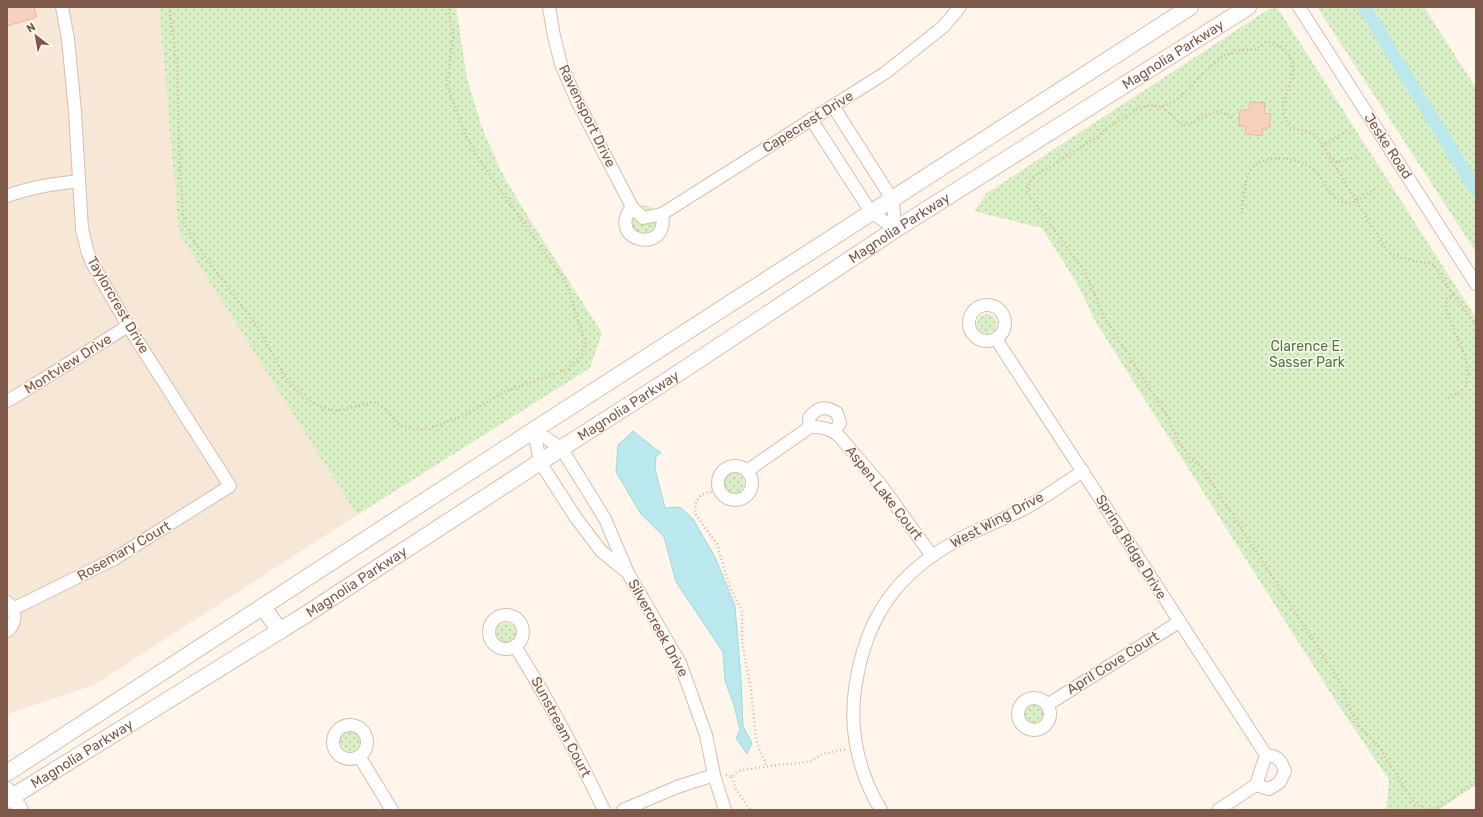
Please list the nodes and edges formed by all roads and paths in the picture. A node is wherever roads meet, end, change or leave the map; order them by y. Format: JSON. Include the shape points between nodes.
{"nodes":[{"id":1,"x":62,"y":7,"type":"edge"},
{"id":2,"x":169,"y":7,"type":"edge"},
{"id":3,"x":448,"y":7,"type":"edge"},
{"id":4,"x":549,"y":7,"type":"edge"},
{"id":5,"x":960,"y":7,"type":"edge"},
{"id":6,"x":1190,"y":7,"type":"edge"},
{"id":7,"x":1248,"y":7,"type":"edge"},
{"id":8,"x":1299,"y":7,"type":"edge"},
{"id":9,"x":833,"y":106,"type":"junction"},
{"id":10,"x":1162,"y":107,"type":"junction"},
{"id":11,"x":1234,"y":117,"type":"dead end"},
{"id":12,"x":811,"y":119,"type":"junction"},
{"id":13,"x":1347,"y":131,"type":"dead end"},
{"id":14,"x":1322,"y":146,"type":"junction"},
{"id":15,"x":1356,"y":157,"type":"dead end"},
{"id":16,"x":1330,"y":158,"type":"junction"},
{"id":17,"x":79,"y":181,"type":"junction"},
{"id":18,"x":1376,"y":188,"type":"dead end"},
{"id":19,"x":7,"y":196,"type":"edge"},
{"id":20,"x":892,"y":199,"type":"junction"},
{"id":21,"x":1356,"y":200,"type":"junction"},
{"id":22,"x":632,"y":207,"type":"junction"},
{"id":23,"x":871,"y":212,"type":"junction"},
{"id":24,"x":1242,"y":213,"type":"dead end"},
{"id":25,"x":662,"y":214,"type":"junction"},
{"id":26,"x":643,"y":218,"type":"joint"},
{"id":27,"x":896,"y":230,"type":"junction"},
{"id":28,"x":1476,"y":284,"type":"edge"},
{"id":29,"x":1453,"y":295,"type":"junction"},
{"id":30,"x":128,"y":326,"type":"junction"},
{"id":31,"x":1476,"y":328,"type":"edge"},
{"id":32,"x":996,"y":339,"type":"dead end"},
{"id":33,"x":1448,"y":398,"type":"dead end"},
{"id":34,"x":7,"y":401,"type":"edge"},
{"id":35,"x":810,"y":427,"type":"junction"},
{"id":36,"x":534,"y":430,"type":"junction"},
{"id":37,"x":834,"y":432,"type":"junction"},
{"id":38,"x":561,"y":448,"type":"junction"},
{"id":39,"x":540,"y":462,"type":"junction"},
{"id":40,"x":1083,"y":471,"type":"junction"},
{"id":41,"x":747,"y":472,"type":"junction"},
{"id":42,"x":230,"y":486,"type":"joint"},
{"id":43,"x":719,"y":489,"type":"junction"},
{"id":44,"x":932,"y":556,"type":"junction"},
{"id":45,"x":628,"y":573,"type":"junction"},
{"id":46,"x":10,"y":605,"type":"edge"},
{"id":47,"x":263,"y":606,"type":"junction"},
{"id":48,"x":1179,"y":622,"type":"junction"},
{"id":49,"x":7,"y":631,"type":"edge"},
{"id":50,"x":280,"y":631,"type":"junction"},
{"id":51,"x":516,"y":646,"type":"dead end"},
{"id":52,"x":1047,"y":705,"type":"dead end"},
{"id":53,"x":856,"y":748,"type":"junction"},
{"id":54,"x":1266,"y":755,"type":"junction"},
{"id":55,"x":359,"y":756,"type":"dead end"},
{"id":56,"x":766,"y":766,"type":"junction"},
{"id":57,"x":7,"y":773,"type":"edge"},
{"id":58,"x":714,"y":775,"type":"junction"},
{"id":59,"x":732,"y":777,"type":"junction"},
{"id":60,"x":1476,"y":782,"type":"edge"},
{"id":61,"x":1256,"y":785,"type":"junction"},
{"id":62,"x":12,"y":799,"type":"edge"},
{"id":63,"x":392,"y":810,"type":"edge"},
{"id":64,"x":604,"y":810,"type":"edge"},
{"id":65,"x":623,"y":810,"type":"edge"},
{"id":66,"x":725,"y":810,"type":"edge"},
{"id":67,"x":750,"y":810,"type":"edge"},
{"id":68,"x":881,"y":810,"type":"edge"},
{"id":69,"x":1218,"y":810,"type":"edge"}],
"edges":[{"from":1,"to":17,"type":"street","name":"Taylorcrest Drive","via":[[68,39]]},
{"from":2,"to":3,"type":"path","via":[[177,66],[184,223],[194,243],[259,329],[284,376],[294,388],[314,404],[337,411],[374,402],[385,409],[399,425],[413,429],[428,428],[465,415],[506,391],[568,369],[583,354],[585,341],[566,283],[480,161],[466,136],[447,86],[453,36]]},
{"from":4,"to":22,"type":"street","name":"Ravensport Drive","via":[[561,64],[577,101]]},
{"from":5,"to":9,"type":"street","name":"Capecrest Drive","via":[[944,27],[929,39],[885,73]]},
{"from":6,"to":20,"type":"main road","name":"Magnolia Parkway"},
{"from":7,"to":27,"type":"main road","name":"Magnolia Parkway"},
{"from":8,"to":28,"type":"street","name":"Jeske Road"},
{"from":9,"to":12,"type":"street","name":"Capecrest Drive"},
{"from":9,"to":20,"type":"street"},
{"from":10,"to":11,"type":"path","via":[[1182,124],[1187,125],[1216,111]]},
{"from":10,"to":14,"type":"path","via":[[1191,88],[1199,77],[1223,56],[1272,42],[1282,48],[1292,63],[1293,72],[1283,108],[1287,123],[1291,128],[1314,134]]},
{"from":10,"to":60,"type":"path","via":[[1149,105],[1106,128],[1096,138],[1033,177],[1028,185],[1028,193],[1086,274],[1102,313],[1167,416],[1180,444],[1190,458],[1201,466],[1342,685],[1345,699],[1358,724],[1380,748],[1412,801],[1426,810],[1439,807]]},
{"from":12,"to":23,"type":"street"},
{"from":12,"to":25,"type":"street","name":"Capecrest Drive"},
{"from":13,"to":14,"type":"path"},
{"from":14,"to":16,"type":"path"},
{"from":15,"to":16,"type":"path","via":[[1337,162]]},
{"from":16,"to":21,"type":"path"},
{"from":17,"to":19,"type":"street","via":[[42,186]]},
{"from":17,"to":30,"type":"street","name":"Taylorcrest Drive","via":[[82,229],[87,250]]},
{"from":18,"to":21,"type":"path"},
{"from":20,"to":23,"type":"main road","name":"Magnolia Parkway"},
{"from":20,"to":27,"type":"street"},
{"from":21,"to":24,"type":"path","via":[[1346,202],[1339,199],[1307,165],[1297,160],[1277,158],[1259,163],[1250,171]]},
{"from":21,"to":29,"type":"path","via":[[1385,248],[1397,256],[1434,265]]},
{"from":22,"to":25,"type":"street","via":[[625,221],[627,230],[640,240],[656,237],[664,222]]},
{"from":22,"to":26,"type":"street","name":"Ravensport Drive"},
{"from":23,"to":27,"type":"street"},
{"from":23,"to":36,"type":"main road","name":"Magnolia Parkway"},
{"from":25,"to":26,"type":"street","name":"Capecrest Drive"},
{"from":27,"to":38,"type":"main road","name":"Magnolia Parkway"},
{"from":29,"to":31,"type":"path"},
{"from":29,"to":33,"type":"path","via":[[1447,299],[1445,305],[1470,371],[1462,390]]},
{"from":30,"to":34,"type":"street","name":"Montview Drive"},
{"from":30,"to":42,"type":"street","name":"Taylorcrest Drive"},
{"from":32,"to":40,"type":"street","name":"Spring Ridge Drive"},
{"from":35,"to":37,"type":"street","via":[[821,427]]},
{"from":35,"to":37,"type":"street","via":[[809,418],[812,413],[819,408],[826,408],[837,413],[840,423]]},
{"from":35,"to":41,"type":"street"},
{"from":36,"to":38,"type":"street","name":"Silvercreek Drive"},
{"from":36,"to":39,"type":"street","name":"Silvercreek Drive"},
{"from":36,"to":47,"type":"main road","name":"Magnolia Parkway"},
{"from":37,"to":44,"type":"street","name":"Aspen Lake Court","via":[[881,485]]},
{"from":38,"to":39,"type":"main road","name":"Magnolia Parkway"},
{"from":38,"to":45,"type":"street","name":"Silvercreek Drive","via":[[605,519]]},
{"from":39,"to":45,"type":"street","name":"Silvercreek Drive","via":[[576,518],[601,550]]},
{"from":39,"to":50,"type":"main road","name":"Magnolia Parkway"},
{"from":40,"to":44,"type":"street","name":"West Wing Drive","via":[[1022,509],[957,540]]},
{"from":40,"to":48,"type":"street","name":"Spring Ridge Drive"},
{"from":41,"to":43,"type":"street","via":[[738,467],[728,468],[720,474]]},
{"from":41,"to":43,"type":"street","via":[[751,487],[746,496],[730,499]]},
{"from":42,"to":46,"type":"street","name":"Rosemary Court","via":[[114,559]]},
{"from":43,"to":56,"type":"path","via":[[701,495],[696,502],[696,515],[717,544],[729,585],[742,611],[742,642],[751,690],[756,739]]},
{"from":44,"to":53,"type":"street","name":"West Wing Drive","via":[[898,585],[879,612],[866,639],[854,694]]},
{"from":45,"to":58,"type":"street","name":"Silvercreek Drive","via":[[680,663],[706,735]]},
{"from":46,"to":49,"type":"street","name":"Rosemary Court","via":[[15,616]]},
{"from":47,"to":50,"type":"main road"},
{"from":47,"to":57,"type":"main road","name":"Magnolia Parkway"},
{"from":48,"to":52,"type":"street","name":"April Cove Court"},
{"from":48,"to":54,"type":"street","name":"Spring Ridge Drive"},
{"from":50,"to":62,"type":"main road","name":"Magnolia Parkway"},
{"from":51,"to":64,"type":"street","name":"Sunstream Court","via":[[561,725]]},
{"from":53,"to":56,"type":"path","via":[[822,754],[802,763]]},
{"from":53,"to":68,"type":"street","name":"West Wing Drive","via":[[863,774]]},
{"from":54,"to":61,"type":"street"},
{"from":54,"to":61,"type":"street","via":[[1281,760],[1285,770],[1283,777],[1269,789]]},
{"from":55,"to":63,"type":"street"},
{"from":56,"to":59,"type":"path","via":[[742,770]]},
{"from":58,"to":59,"type":"path"},
{"from":58,"to":65,"type":"street","via":[[677,787]]},
{"from":58,"to":66,"type":"street","name":"Silvercreek Drive"},
{"from":59,"to":67,"type":"path","via":[[736,789]]},
{"from":61,"to":69,"type":"street"}]}
